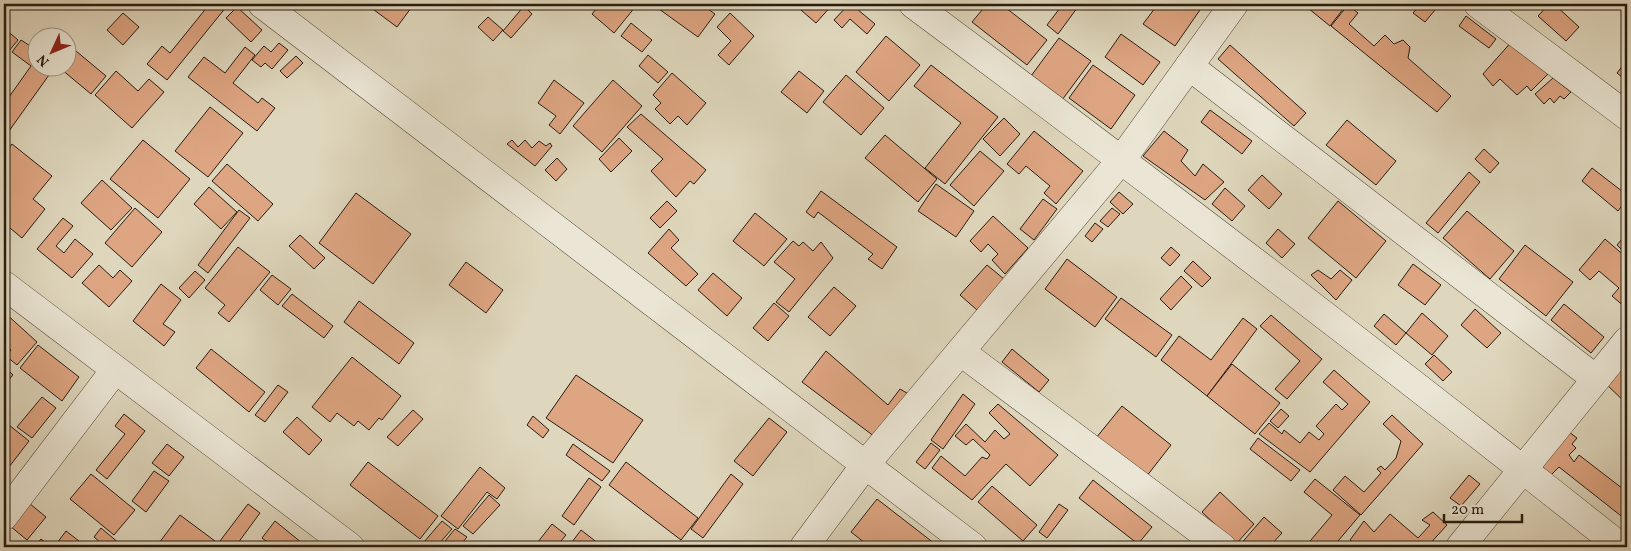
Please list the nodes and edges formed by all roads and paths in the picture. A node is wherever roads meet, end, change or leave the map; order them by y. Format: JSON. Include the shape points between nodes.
{"nodes":[{"id":1,"x":262,"y":4,"type":"edge"},
{"id":2,"x":913,"y":4,"type":"edge"},
{"id":3,"x":1234,"y":4,"type":"edge"},
{"id":4,"x":1478,"y":4,"type":"edge"},
{"id":5,"x":1190,"y":66,"type":"junction"},
{"id":6,"x":1627,"y":116,"type":"edge"},
{"id":7,"x":1122,"y":159,"type":"junction"},
{"id":8,"x":4,"y":285,"type":"edge"},
{"id":9,"x":1627,"y":341,"type":"edge"},
{"id":10,"x":961,"y":352,"type":"junction"},
{"id":11,"x":115,"y":370,"type":"junction"},
{"id":12,"x":1596,"y":380,"type":"junction"},
{"id":13,"x":866,"y":465,"type":"junction"},
{"id":14,"x":1523,"y":470,"type":"junction"},
{"id":15,"x":4,"y":516,"type":"edge"},
{"id":16,"x":350,"y":547,"type":"edge"},
{"id":17,"x":804,"y":547,"type":"edge"},
{"id":18,"x":973,"y":547,"type":"edge"},
{"id":19,"x":1222,"y":547,"type":"edge"},
{"id":20,"x":1460,"y":547,"type":"edge"},
{"id":21,"x":1621,"y":547,"type":"edge"}],
"edges":[{"from":1,"to":13,"type":"street"},
{"from":2,"to":7,"type":"street"},
{"from":3,"to":5,"type":"street"},
{"from":4,"to":6,"type":"street"},
{"from":5,"to":7,"type":"street"},
{"from":5,"to":12,"type":"street"},
{"from":7,"to":10,"type":"street"},
{"from":7,"to":14,"type":"street"},
{"from":8,"to":11,"type":"street"},
{"from":9,"to":12,"type":"street"},
{"from":10,"to":13,"type":"street"},
{"from":10,"to":19,"type":"street"},
{"from":11,"to":15,"type":"street"},
{"from":11,"to":16,"type":"street"},
{"from":12,"to":14,"type":"street"},
{"from":13,"to":17,"type":"street"},
{"from":13,"to":18,"type":"street"},
{"from":14,"to":20,"type":"street"},
{"from":14,"to":21,"type":"street"}]}
